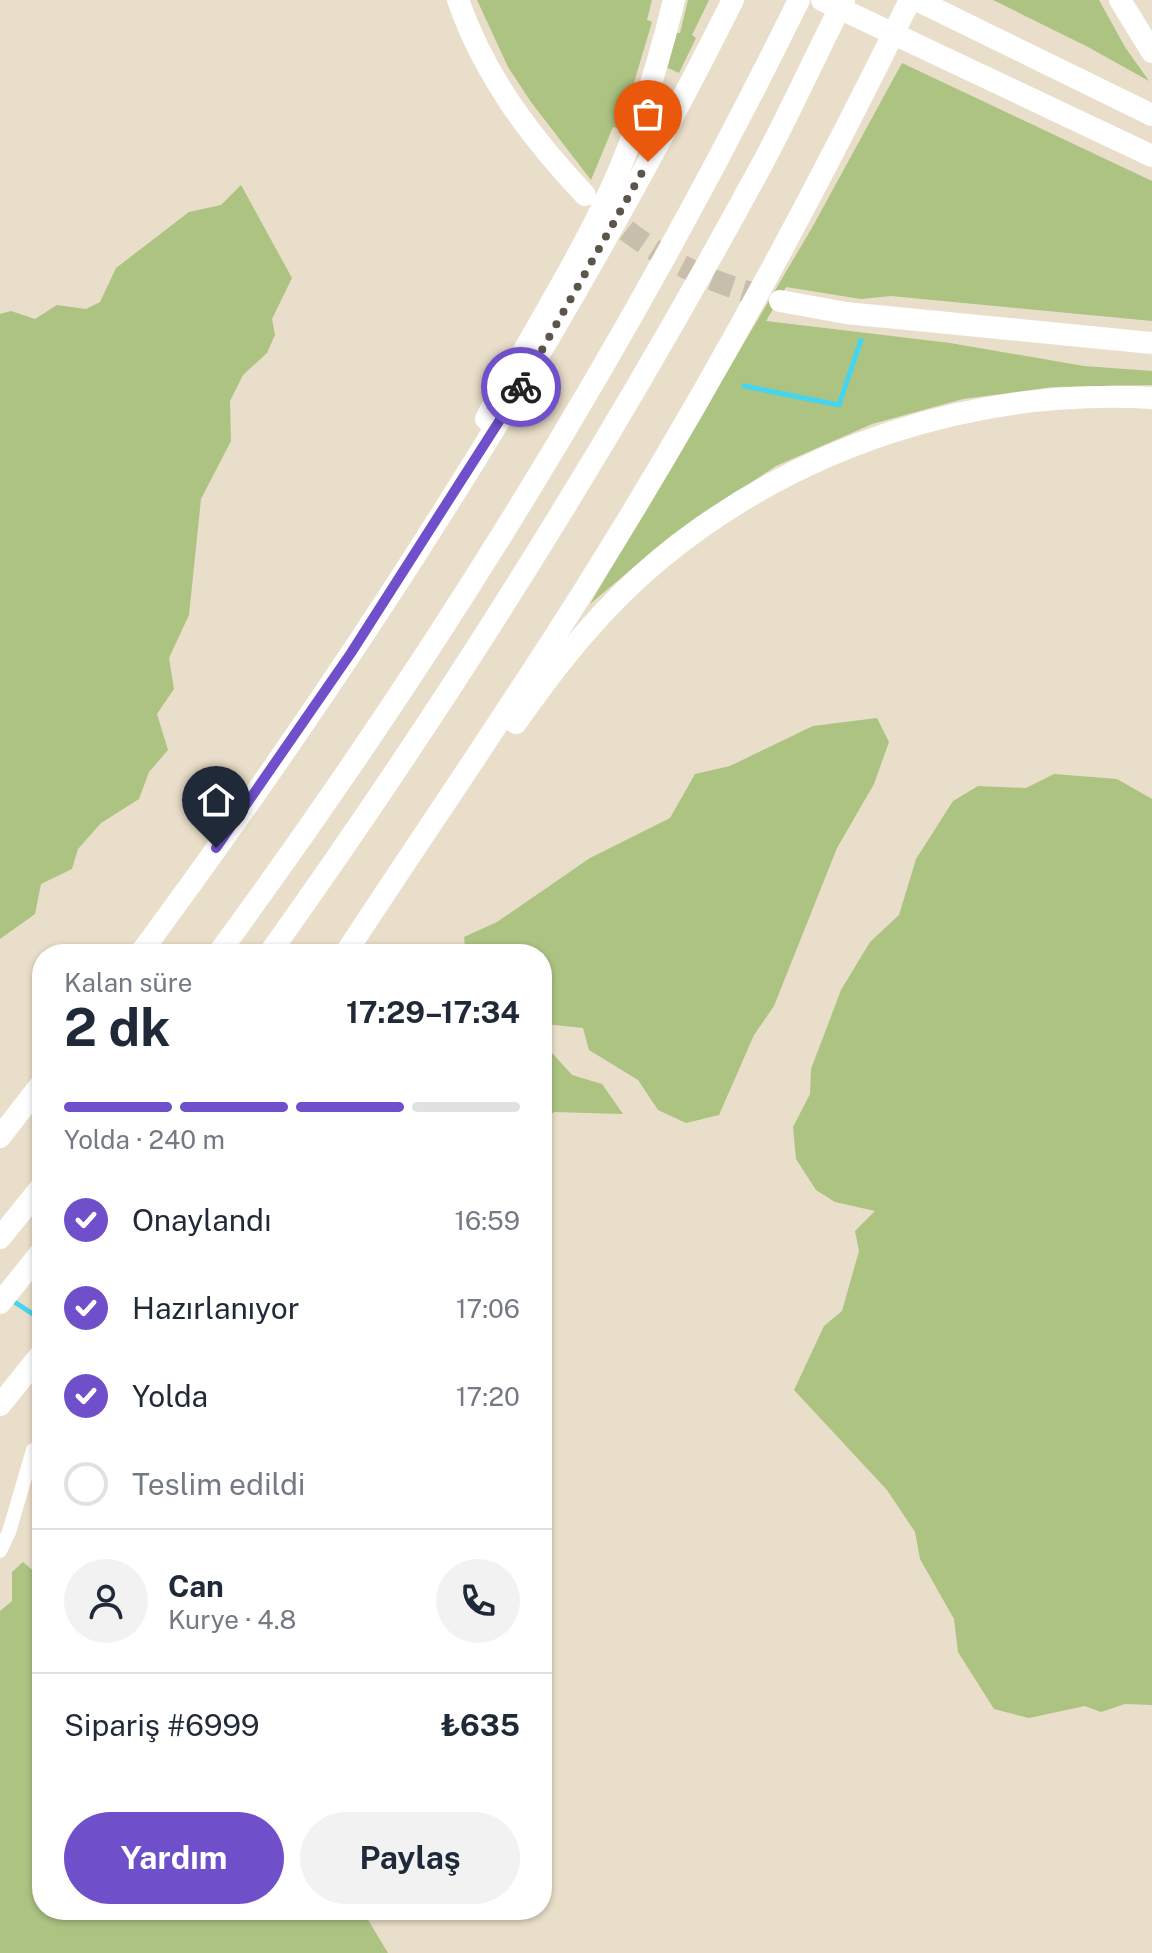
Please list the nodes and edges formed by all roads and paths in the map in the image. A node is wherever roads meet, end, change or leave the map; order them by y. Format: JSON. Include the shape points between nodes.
{"nodes":[{"id":1,"x":458,"y":0,"type":"edge"},
{"id":2,"x":733,"y":0,"type":"edge"},
{"id":3,"x":799,"y":0,"type":"edge"},
{"id":4,"x":822,"y":0,"type":"edge"},
{"id":5,"x":844,"y":0,"type":"edge"},
{"id":6,"x":910,"y":0,"type":"edge"},
{"id":7,"x":917,"y":0,"type":"edge"},
{"id":8,"x":1120,"y":0,"type":"edge"},
{"id":9,"x":674,"y":2,"type":"edge"},
{"id":10,"x":1152,"y":52,"type":"edge"},
{"id":11,"x":1152,"y":115,"type":"edge"},
{"id":12,"x":1152,"y":156,"type":"edge"},
{"id":13,"x":585,"y":195,"type":"tunnel mouth"},
{"id":14,"x":780,"y":301,"type":"tunnel mouth"},
{"id":15,"x":1152,"y":343,"type":"edge"},
{"id":16,"x":1152,"y":398,"type":"edge"},
{"id":17,"x":430,"y":532,"type":"junction"},
{"id":18,"x":147,"y":944,"type":"edge"},
{"id":19,"x":226,"y":944,"type":"edge"},
{"id":20,"x":276,"y":944,"type":"edge"},
{"id":21,"x":354,"y":944,"type":"edge"},
{"id":22,"x":356,"y":944,"type":"edge"},
{"id":23,"x":32,"y":1096,"type":"edge"},
{"id":24,"x":0,"y":1137,"type":"edge"},
{"id":25,"x":32,"y":1198,"type":"edge"},
{"id":26,"x":0,"y":1238,"type":"edge"},
{"id":27,"x":32,"y":1263,"type":"edge"},
{"id":28,"x":0,"y":1303,"type":"edge"},
{"id":29,"x":32,"y":1365,"type":"edge"},
{"id":30,"x":0,"y":1405,"type":"edge"},
{"id":31,"x":32,"y":1453,"type":"edge"},
{"id":32,"x":0,"y":1551,"type":"edge"}],
"edges":[{"from":1,"to":13,"type":"highway","via":[[511,105]]},
{"from":2,"to":17,"type":"highway","via":[[587,273]]},
{"from":3,"to":19,"type":"highway","via":[[652,281],[532,485],[398,696]]},
{"from":4,"to":12,"type":"highway"},
{"from":5,"to":20,"type":"highway","via":[[727,228],[575,492],[427,725]]},
{"from":6,"to":21,"type":"highway","via":[[775,266],[611,546]]},
{"from":7,"to":11,"type":"highway"},
{"from":8,"to":10,"type":"highway"},
{"from":9,"to":17,"type":"highway","via":[[642,110],[598,217],[501,389]]},
{"from":14,"to":15,"type":"highway","via":[[846,313]]},
{"from":16,"to":22,"type":"highway","via":[[1037,400],[946,416],[802,467],[692,535],[622,593],[558,663],[384,912]]},
{"from":17,"to":18,"type":"highway"},
{"from":23,"to":24,"type":"highway"},
{"from":25,"to":26,"type":"highway"},
{"from":27,"to":28,"type":"highway"},
{"from":29,"to":30,"type":"highway"},
{"from":31,"to":32,"type":"street"}]}
